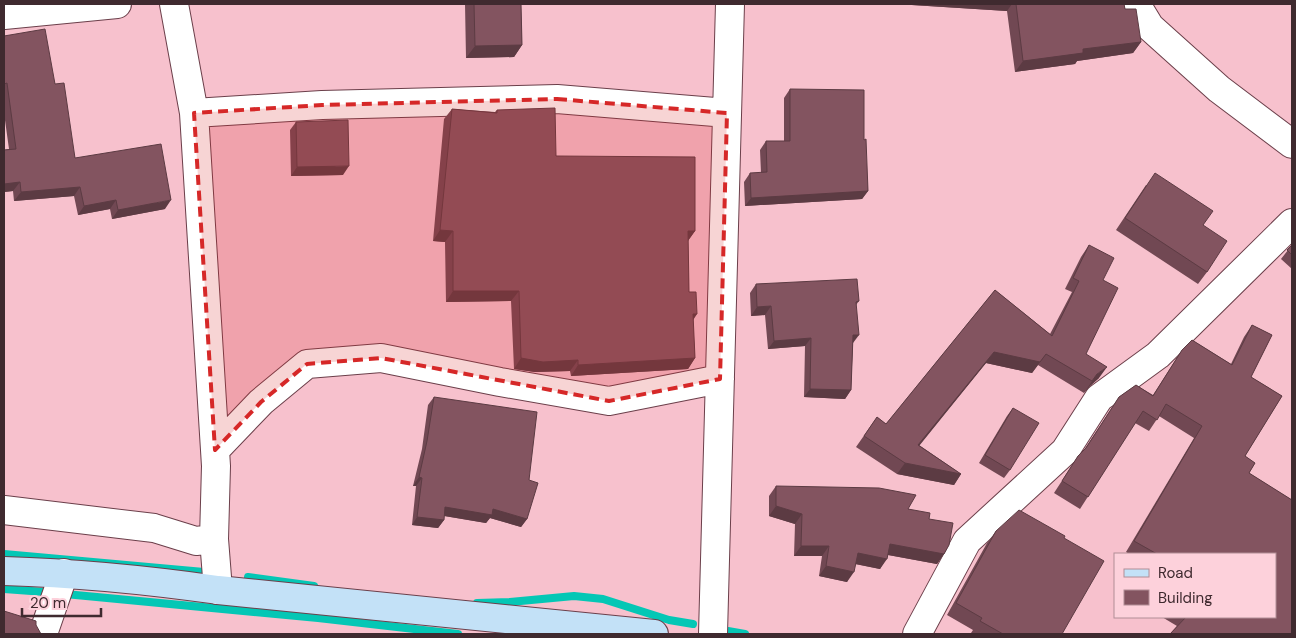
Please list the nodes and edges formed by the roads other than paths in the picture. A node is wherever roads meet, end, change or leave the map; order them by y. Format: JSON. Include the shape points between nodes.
{"nodes":[{"id":1,"x":117,"y":4,"type":"edge"},
{"id":2,"x":174,"y":4,"type":"edge"},
{"id":3,"x":730,"y":4,"type":"edge"},
{"id":4,"x":1136,"y":4,"type":"edge"},
{"id":5,"x":4,"y":15,"type":"edge"},
{"id":6,"x":194,"y":113,"type":"junction"},
{"id":7,"x":727,"y":113,"type":"junction"},
{"id":8,"x":1292,"y":144,"type":"edge"},
{"id":9,"x":1292,"y":223,"type":"edge"},
{"id":10,"x":720,"y":379,"type":"junction"},
{"id":11,"x":214,"y":450,"type":"junction"},
{"id":12,"x":4,"y":510,"type":"edge"},
{"id":13,"x":214,"y":539,"type":"junction"},
{"id":14,"x":4,"y":571,"type":"edge"},
{"id":15,"x":64,"y":573,"type":"junction"},
{"id":16,"x":218,"y":590,"type":"junction"},
{"id":17,"x":43,"y":634,"type":"edge"},
{"id":18,"x":654,"y":634,"type":"edge"},
{"id":19,"x":713,"y":634,"type":"edge"},
{"id":20,"x":917,"y":634,"type":"edge"}],
"edges":[{"from":1,"to":5,"type":"street"},
{"from":2,"to":6,"type":"street"},
{"from":3,"to":7,"type":"street"},
{"from":4,"to":8,"type":"street","via":[[1150,27],[1219,89]]},
{"from":6,"to":7,"type":"street","via":[[322,105],[557,99]]},
{"from":6,"to":11,"type":"street"},
{"from":7,"to":10,"type":"street"},
{"from":9,"to":20,"type":"street","via":[[1158,355],[1099,398],[1065,450],[967,541]]},
{"from":10,"to":11,"type":"street","via":[[608,401],[381,358],[307,364],[261,402]]},
{"from":10,"to":19,"type":"street"},
{"from":11,"to":13,"type":"street"},
{"from":12,"to":13,"type":"street","via":[[154,528],[196,541]]},
{"from":13,"to":16,"type":"street"},
{"from":14,"to":15,"type":"street"},
{"from":15,"to":16,"type":"street"},
{"from":15,"to":17,"type":"street"},
{"from":16,"to":18,"type":"street"}]}
